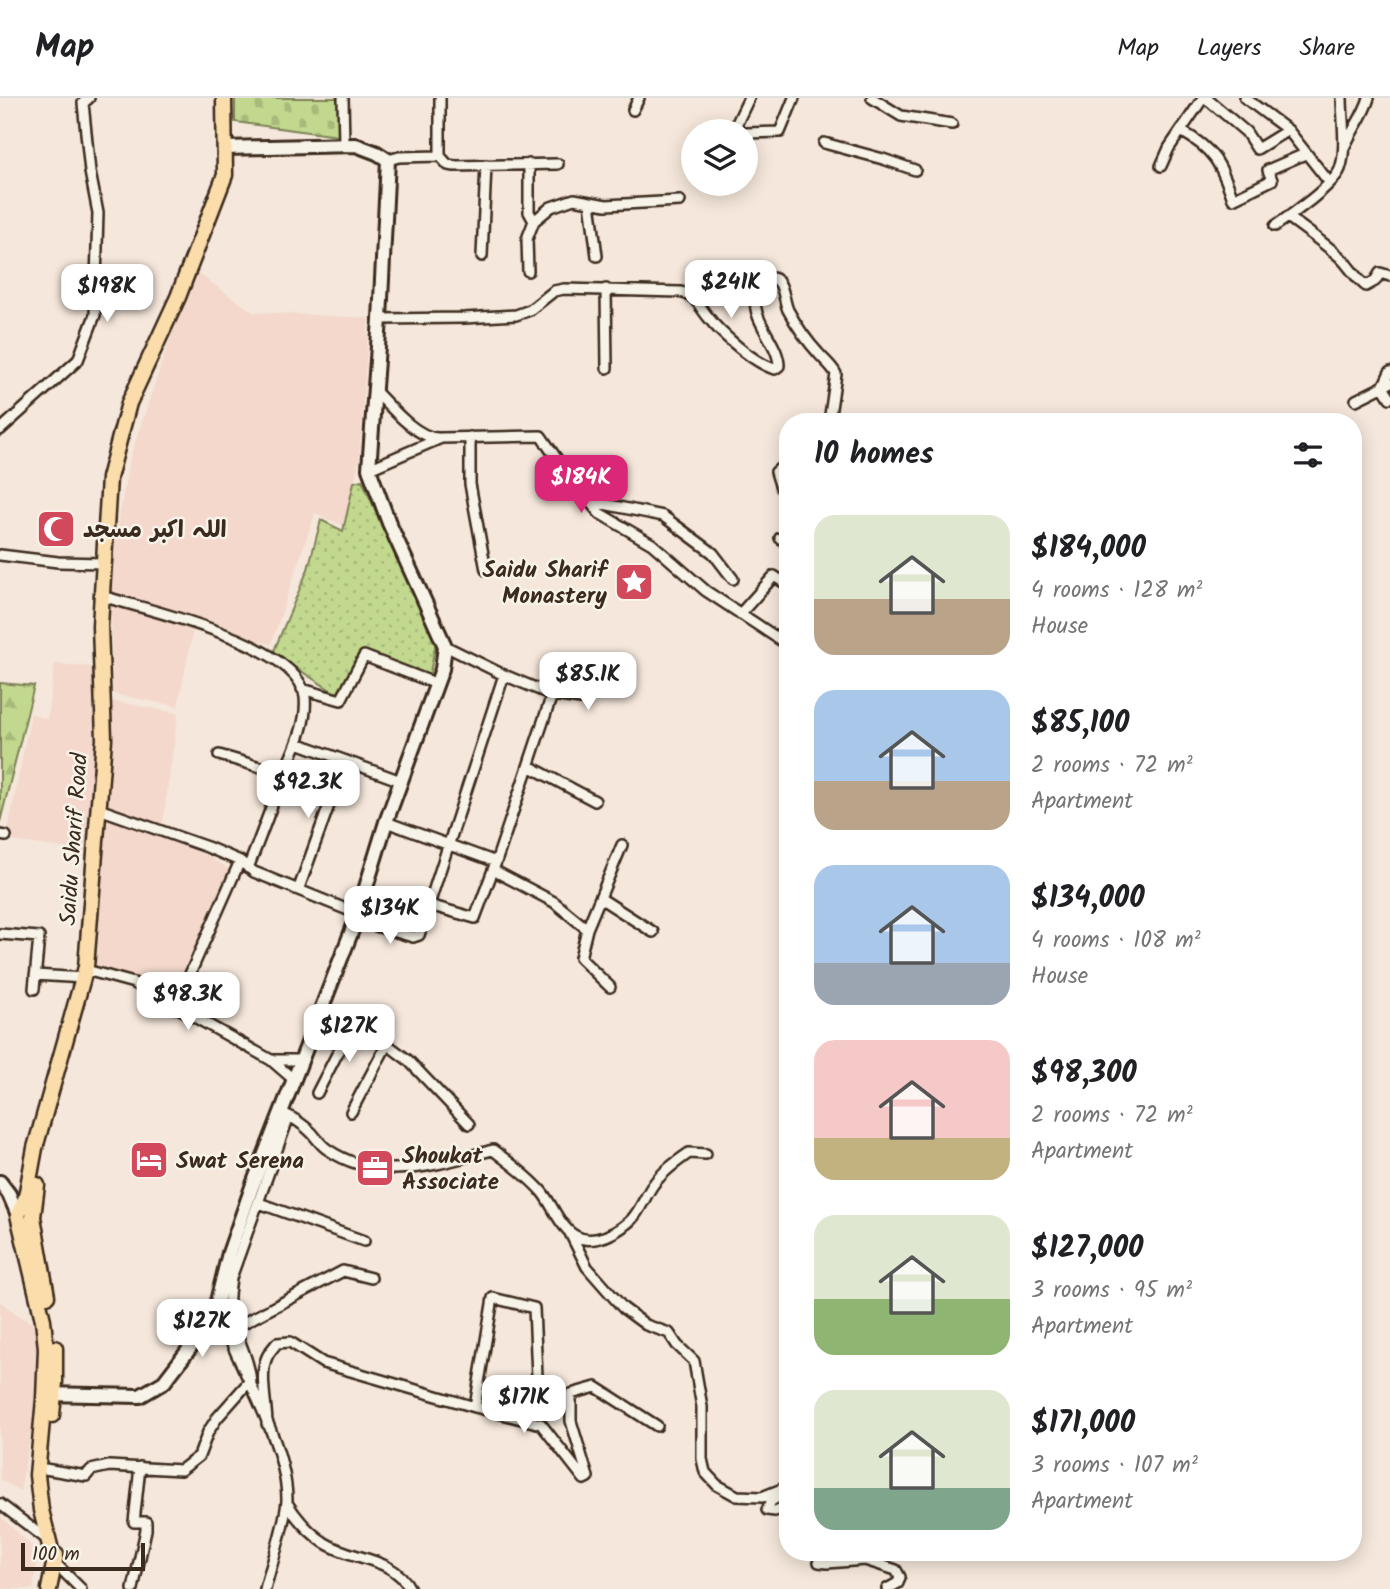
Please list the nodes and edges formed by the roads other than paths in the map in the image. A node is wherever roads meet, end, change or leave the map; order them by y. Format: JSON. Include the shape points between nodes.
{"nodes":[{"id":1,"x":89,"y":98,"type":"edge"},
{"id":2,"x":224,"y":98,"type":"edge"},
{"id":3,"x":343,"y":98,"type":"edge"},
{"id":4,"x":440,"y":98,"type":"edge"},
{"id":5,"x":639,"y":98,"type":"edge"},
{"id":6,"x":749,"y":98,"type":"edge"},
{"id":7,"x":794,"y":98,"type":"edge"},
{"id":8,"x":872,"y":98,"type":"edge"},
{"id":9,"x":1205,"y":98,"type":"edge"},
{"id":10,"x":1245,"y":98,"type":"edge"},
{"id":11,"x":1342,"y":98,"type":"edge"},
{"id":12,"x":1368,"y":98,"type":"edge"},
{"id":13,"x":633,"y":110,"type":"dead end"},
{"id":14,"x":739,"y":119,"type":"edge"},
{"id":15,"x":951,"y":124,"type":"dead end"},
{"id":16,"x":1288,"y":130,"type":"junction"},
{"id":17,"x":1181,"y":131,"type":"junction"},
{"id":18,"x":758,"y":132,"type":"edge"},
{"id":19,"x":824,"y":143,"type":"dead end"},
{"id":20,"x":344,"y":144,"type":"junction"},
{"id":21,"x":225,"y":148,"type":"junction"},
{"id":22,"x":1343,"y":150,"type":"junction"},
{"id":23,"x":1305,"y":154,"type":"junction"},
{"id":24,"x":440,"y":156,"type":"junction"},
{"id":25,"x":387,"y":160,"type":"junction"},
{"id":26,"x":529,"y":164,"type":"junction"},
{"id":27,"x":558,"y":164,"type":"dead end"},
{"id":28,"x":486,"y":165,"type":"junction"},
{"id":29,"x":1161,"y":166,"type":"dead end"},
{"id":30,"x":915,"y":170,"type":"dead end"},
{"id":31,"x":1329,"y":183,"type":"junction"},
{"id":32,"x":680,"y":201,"type":"dead end"},
{"id":33,"x":590,"y":202,"type":"junction"},
{"id":34,"x":1288,"y":217,"type":"junction"},
{"id":35,"x":534,"y":221,"type":"junction"},
{"id":36,"x":1275,"y":226,"type":"dead end"},
{"id":37,"x":482,"y":256,"type":"dead end"},
{"id":38,"x":597,"y":256,"type":"dead end"},
{"id":39,"x":528,"y":271,"type":"dead end"},
{"id":40,"x":1390,"y":276,"type":"edge"},
{"id":41,"x":606,"y":289,"type":"junction"},
{"id":42,"x":380,"y":319,"type":"junction"},
{"id":43,"x":607,"y":368,"type":"dead end"},
{"id":44,"x":1390,"y":372,"type":"edge"},
{"id":45,"x":1386,"y":385,"type":"edge"},
{"id":46,"x":374,"y":390,"type":"junction"},
{"id":47,"x":1390,"y":398,"type":"edge"},
{"id":48,"x":1356,"y":400,"type":"dead end"},
{"id":49,"x":830,"y":413,"type":"edge"},
{"id":50,"x":2,"y":425,"type":"edge"},
{"id":51,"x":470,"y":437,"type":"junction"},
{"id":52,"x":441,"y":438,"type":"junction"},
{"id":53,"x":369,"y":469,"type":"junction"},
{"id":54,"x":589,"y":501,"type":"junction"},
{"id":55,"x":0,"y":555,"type":"edge"},
{"id":56,"x":104,"y":563,"type":"junction"},
{"id":57,"x":486,"y":570,"type":"dead end"},
{"id":58,"x":733,"y":579,"type":"dead end"},
{"id":59,"x":779,"y":579,"type":"edge"},
{"id":60,"x":102,"y":596,"type":"junction"},
{"id":61,"x":740,"y":614,"type":"junction"},
{"id":62,"x":779,"y":639,"type":"edge"},
{"id":63,"x":445,"y":646,"type":"junction"},
{"id":64,"x":504,"y":675,"type":"junction"},
{"id":65,"x":599,"y":675,"type":"dead end"},
{"id":66,"x":437,"y":684,"type":"junction"},
{"id":67,"x":303,"y":689,"type":"junction"},
{"id":68,"x":552,"y":695,"type":"junction"},
{"id":69,"x":297,"y":743,"type":"junction"},
{"id":70,"x":219,"y":755,"type":"dead end"},
{"id":71,"x":345,"y":761,"type":"junction"},
{"id":72,"x":529,"y":766,"type":"junction"},
{"id":73,"x":284,"y":774,"type":"junction"},
{"id":74,"x":401,"y":781,"type":"junction"},
{"id":75,"x":594,"y":801,"type":"dead end"},
{"id":76,"x":99,"y":808,"type":"junction"},
{"id":77,"x":386,"y":822,"type":"junction"},
{"id":78,"x":450,"y":845,"type":"junction"},
{"id":79,"x":622,"y":845,"type":"dead end"},
{"id":80,"x":240,"y":861,"type":"junction"},
{"id":81,"x":495,"y":866,"type":"junction"},
{"id":82,"x":248,"y":868,"type":"junction"},
{"id":83,"x":299,"y":888,"type":"junction"},
{"id":84,"x":600,"y":898,"type":"junction"},
{"id":85,"x":429,"y":905,"type":"junction"},
{"id":86,"x":357,"y":917,"type":"junction"},
{"id":87,"x":587,"y":929,"type":"junction"},
{"id":88,"x":653,"y":932,"type":"dead end"},
{"id":89,"x":0,"y":934,"type":"edge"},
{"id":90,"x":86,"y":973,"type":"junction"},
{"id":91,"x":36,"y":975,"type":"junction"},
{"id":92,"x":610,"y":987,"type":"dead end"},
{"id":93,"x":34,"y":989,"type":"dead end"},
{"id":94,"x":175,"y":1008,"type":"junction"},
{"id":95,"x":323,"y":1010,"type":"junction"},
{"id":96,"x":354,"y":1021,"type":"junction"},
{"id":97,"x":72,"y":1032,"type":"junction"},
{"id":98,"x":386,"y":1046,"type":"junction"},
{"id":99,"x":271,"y":1060,"type":"junction"},
{"id":100,"x":302,"y":1060,"type":"junction"},
{"id":101,"x":293,"y":1079,"type":"junction"},
{"id":102,"x":317,"y":1093,"type":"dead end"},
{"id":103,"x":351,"y":1112,"type":"dead end"},
{"id":104,"x":285,"y":1114,"type":"junction"},
{"id":105,"x":469,"y":1124,"type":"dead end"},
{"id":106,"x":706,"y":1154,"type":"dead end"},
{"id":107,"x":0,"y":1182,"type":"edge"},
{"id":108,"x":259,"y":1203,"type":"junction"},
{"id":109,"x":25,"y":1216,"type":"junction"},
{"id":110,"x":570,"y":1233,"type":"junction"},
{"id":111,"x":365,"y":1241,"type":"dead end"},
{"id":112,"x":372,"y":1278,"type":"dead end"},
{"id":113,"x":213,"y":1318,"type":"junction"},
{"id":114,"x":234,"y":1328,"type":"junction"},
{"id":115,"x":537,"y":1376,"type":"dead end"},
{"id":116,"x":250,"y":1385,"type":"junction"},
{"id":117,"x":50,"y":1394,"type":"junction"},
{"id":118,"x":474,"y":1407,"type":"junction"},
{"id":119,"x":267,"y":1424,"type":"junction"},
{"id":120,"x":657,"y":1426,"type":"dead end"},
{"id":121,"x":139,"y":1467,"type":"junction"},
{"id":122,"x":45,"y":1469,"type":"junction"},
{"id":123,"x":779,"y":1490,"type":"edge"},
{"id":124,"x":779,"y":1497,"type":"edge"},
{"id":125,"x":287,"y":1503,"type":"junction"},
{"id":126,"x":0,"y":1504,"type":"edge"},
{"id":127,"x":779,"y":1509,"type":"edge"},
{"id":128,"x":49,"y":1541,"type":"junction"},
{"id":129,"x":819,"y":1561,"type":"edge"},
{"id":130,"x":852,"y":1561,"type":"edge"},
{"id":131,"x":868,"y":1561,"type":"edge"},
{"id":132,"x":54,"y":1562,"type":"junction"},
{"id":133,"x":48,"y":1589,"type":"edge"},
{"id":134,"x":81,"y":1589,"type":"edge"},
{"id":135,"x":133,"y":1589,"type":"edge"},
{"id":136,"x":265,"y":1589,"type":"edge"},
{"id":137,"x":410,"y":1589,"type":"edge"},
{"id":138,"x":887,"y":1589,"type":"edge"}],
"edges":[{"from":1,"to":50,"type":"street","via":[[83,103],[98,213],[95,315],[78,360]]},
{"from":2,"to":21,"type":"main road","name":"Saidu Sharif Road"},
{"from":3,"to":20,"type":"street"},
{"from":4,"to":24,"type":"street"},
{"from":5,"to":13,"type":"street"},
{"from":6,"to":14,"type":"street"},
{"from":7,"to":18,"type":"street","via":[[780,132]]},
{"from":8,"to":15,"type":"street","via":[[901,116]]},
{"from":9,"to":16,"type":"street","via":[[1246,132],[1257,149]]},
{"from":9,"to":17,"type":"street"},
{"from":10,"to":16,"type":"street"},
{"from":11,"to":22,"type":"street"},
{"from":12,"to":22,"type":"street"},
{"from":16,"to":23,"type":"street"},
{"from":17,"to":23,"type":"street","via":[[1212,154],[1233,198],[1272,180],[1268,170]]},
{"from":17,"to":29,"type":"street"},
{"from":19,"to":30,"type":"street"},
{"from":20,"to":21,"type":"street"},
{"from":20,"to":25,"type":"street","via":[[366,148]]},
{"from":21,"to":56,"type":"main road","name":"Saidu Sharif Road","via":[[225,175],[178,297],[129,403],[109,478]]},
{"from":22,"to":31,"type":"street","via":[[1340,170]]},
{"from":23,"to":31,"type":"street"},
{"from":24,"to":25,"type":"street"},
{"from":24,"to":28,"type":"street","via":[[448,165]]},
{"from":25,"to":42,"type":"street"},
{"from":26,"to":27,"type":"street"},
{"from":26,"to":28,"type":"street"},
{"from":26,"to":35,"type":"street","via":[[529,212]]},
{"from":28,"to":37,"type":"street"},
{"from":31,"to":34,"type":"street"},
{"from":32,"to":33,"type":"street"},
{"from":33,"to":35,"type":"street","via":[[574,199],[551,207]]},
{"from":33,"to":38,"type":"street"},
{"from":34,"to":36,"type":"street"},
{"from":34,"to":40,"type":"street","via":[[1339,256],[1367,286],[1380,273]]},
{"from":35,"to":39,"type":"street","via":[[527,239]]},
{"from":41,"to":42,"type":"street","via":[[554,291],[516,315]]},
{"from":41,"to":43,"type":"street"},
{"from":41,"to":49,"type":"street","via":[[688,294],[740,348],[775,369],[778,358],[754,300],[764,281],[778,279],[789,310],[836,374]]},
{"from":42,"to":46,"type":"street"},
{"from":44,"to":45,"type":"street"},
{"from":45,"to":47,"type":"street"},
{"from":45,"to":48,"type":"street"},
{"from":46,"to":52,"type":"street","via":[[421,433]]},
{"from":46,"to":53,"type":"street"},
{"from":51,"to":52,"type":"street"},
{"from":51,"to":54,"type":"street","via":[[541,436]]},
{"from":51,"to":57,"type":"street","via":[[470,484]]},
{"from":52,"to":53,"type":"street"},
{"from":53,"to":63,"type":"street"},
{"from":54,"to":58,"type":"street","via":[[663,516],[713,553]]},
{"from":54,"to":61,"type":"street","via":[[599,513],[652,544]]},
{"from":55,"to":56,"type":"street"},
{"from":56,"to":60,"type":"main road","name":"Saidu Sharif Road"},
{"from":59,"to":61,"type":"street","via":[[774,576]]},
{"from":60,"to":67,"type":"street","via":[[249,643],[281,663]]},
{"from":60,"to":76,"type":"main road","name":"Saidu Sharif Road","via":[[104,739]]},
{"from":61,"to":62,"type":"street"},
{"from":63,"to":64,"type":"street"},
{"from":63,"to":66,"type":"street"},
{"from":64,"to":68,"type":"street"},
{"from":64,"to":78,"type":"street"},
{"from":65,"to":68,"type":"street","via":[[581,699]]},
{"from":66,"to":67,"type":"street","via":[[365,656],[341,699]]},
{"from":66,"to":74,"type":"street"},
{"from":67,"to":69,"type":"street","via":[[305,709]]},
{"from":68,"to":72,"type":"street"},
{"from":69,"to":71,"type":"street"},
{"from":69,"to":73,"type":"street"},
{"from":70,"to":73,"type":"street"},
{"from":71,"to":74,"type":"street"},
{"from":71,"to":83,"type":"street"},
{"from":72,"to":75,"type":"street"},
{"from":72,"to":81,"type":"street"},
{"from":73,"to":82,"type":"street"},
{"from":74,"to":77,"type":"street"},
{"from":76,"to":80,"type":"street"},
{"from":76,"to":90,"type":"main road","name":"Saidu Sharif Road"},
{"from":77,"to":78,"type":"street"},
{"from":77,"to":86,"type":"street"},
{"from":78,"to":81,"type":"street"},
{"from":78,"to":85,"type":"street"},
{"from":79,"to":84,"type":"street"},
{"from":80,"to":82,"type":"street"},
{"from":80,"to":94,"type":"street"},
{"from":81,"to":85,"type":"street","via":[[475,918]]},
{"from":81,"to":87,"type":"street","via":[[554,902]]},
{"from":82,"to":83,"type":"street"},
{"from":83,"to":86,"type":"street"},
{"from":84,"to":87,"type":"street"},
{"from":84,"to":88,"type":"street"},
{"from":85,"to":86,"type":"street","via":[[416,937]]},
{"from":86,"to":95,"type":"street"},
{"from":87,"to":92,"type":"street","via":[[580,958]]},
{"from":89,"to":91,"type":"street","via":[[39,937]]},
{"from":90,"to":91,"type":"street"},
{"from":90,"to":94,"type":"street","via":[[134,984]]},
{"from":90,"to":97,"type":"main road","name":"Saidu Sharif Road"},
{"from":91,"to":93,"type":"street"},
{"from":94,"to":99,"type":"street"},
{"from":95,"to":96,"type":"street"},
{"from":95,"to":100,"type":"street"},
{"from":96,"to":98,"type":"street"},
{"from":96,"to":102,"type":"street"},
{"from":97,"to":109,"type":"main road"},
{"from":97,"to":109,"type":"main road","via":[[47,1103]]},
{"from":98,"to":103,"type":"street"},
{"from":98,"to":105,"type":"street","via":[[408,1060]]},
{"from":99,"to":100,"type":"street"},
{"from":99,"to":101,"type":"street"},
{"from":100,"to":101,"type":"street"},
{"from":101,"to":104,"type":"street"},
{"from":104,"to":108,"type":"street"},
{"from":104,"to":110,"type":"street","via":[[338,1156],[385,1171],[493,1150],[529,1177]]},
{"from":104,"to":113,"type":"street","via":[[229,1253]]},
{"from":106,"to":110,"type":"street","via":[[689,1153],[677,1162],[654,1183],[632,1219],[611,1234],[597,1240]]},
{"from":107,"to":109,"type":"street"},
{"from":108,"to":111,"type":"street"},
{"from":108,"to":114,"type":"street","via":[[231,1278],[228,1302]]},
{"from":109,"to":117,"type":"main road","via":[[55,1349]]},
{"from":110,"to":123,"type":"street","via":[[587,1267],[622,1308],[646,1325],[669,1333],[694,1361],[705,1472],[737,1496],[762,1497]]},
{"from":112,"to":114,"type":"street","via":[[343,1271]]},
{"from":113,"to":116,"type":"street","via":[[225,1328]]},
{"from":113,"to":117,"type":"street","via":[[164,1382],[140,1396]]},
{"from":114,"to":116,"type":"street","via":[[251,1371]]},
{"from":115,"to":118,"type":"street","via":[[534,1308],[493,1297]]},
{"from":116,"to":119,"type":"street"},
{"from":116,"to":121,"type":"street","via":[[208,1432],[199,1457],[181,1470]]},
{"from":117,"to":122,"type":"main road"},
{"from":117,"to":128,"type":"main road","via":[[36,1470]]},
{"from":118,"to":119,"type":"street","via":[[323,1363],[290,1342],[278,1343],[267,1357]]},
{"from":118,"to":120,"type":"street","via":[[541,1424],[584,1479],[588,1477],[571,1421],[571,1394],[596,1387]]},
{"from":119,"to":125,"type":"street","via":[[280,1453]]},
{"from":121,"to":122,"type":"street","via":[[109,1466],[91,1470],[86,1476]]},
{"from":121,"to":135,"type":"street","via":[[134,1522],[146,1522],[146,1530]]},
{"from":122,"to":132,"type":"main road","via":[[47,1505],[58,1548]]},
{"from":124,"to":127,"type":"street","via":[[767,1510]]},
{"from":125,"to":136,"type":"street"},
{"from":125,"to":137,"type":"street","via":[[300,1523],[327,1544],[387,1566],[405,1578]]},
{"from":126,"to":128,"type":"street"},
{"from":128,"to":132,"type":"main road"},
{"from":129,"to":130,"type":"street"},
{"from":131,"to":138,"type":"street","via":[[896,1570],[898,1583]]},
{"from":132,"to":133,"type":"main road"},
{"from":132,"to":134,"type":"street"}]}
